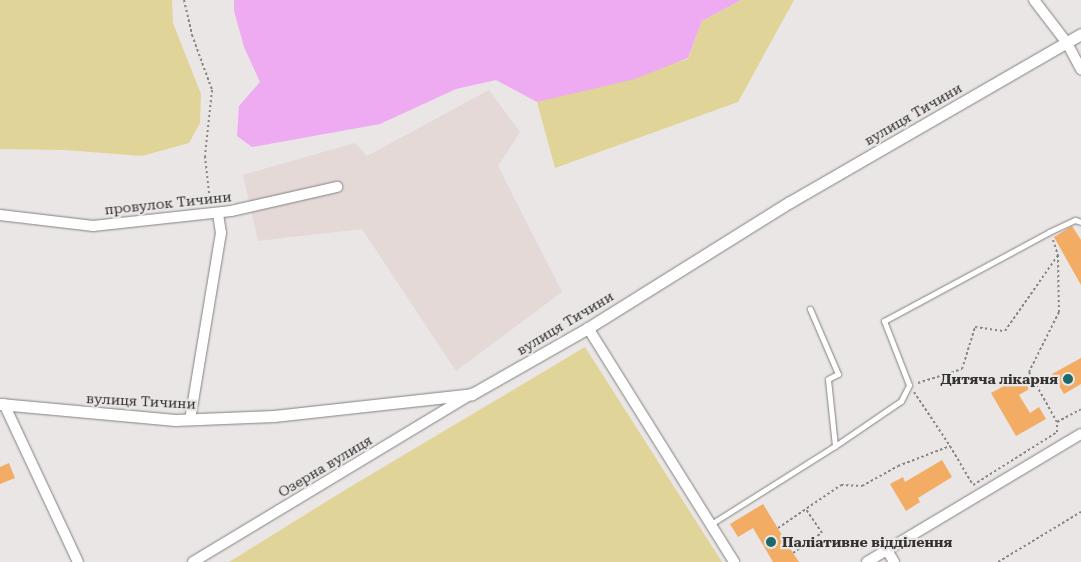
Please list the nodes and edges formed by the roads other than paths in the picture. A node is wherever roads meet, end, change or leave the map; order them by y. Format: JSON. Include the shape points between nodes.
{"nodes":[{"id":1,"x":1034,"y":0,"type":"edge"},
{"id":2,"x":1081,"y":34,"type":"edge"},
{"id":3,"x":1067,"y":43,"type":"junction"},
{"id":4,"x":1081,"y":69,"type":"edge"},
{"id":5,"x":337,"y":187,"type":"dead end"},
{"id":6,"x":218,"y":213,"type":"junction"},
{"id":7,"x":0,"y":216,"type":"edge"},
{"id":8,"x":1081,"y":222,"type":"edge"},
{"id":9,"x":810,"y":309,"type":"dead end"},
{"id":10,"x":588,"y":328,"type":"junction"},
{"id":11,"x":472,"y":394,"type":"junction"},
{"id":12,"x":2,"y":404,"type":"edge"},
{"id":13,"x":190,"y":420,"type":"junction"},
{"id":14,"x":1081,"y":434,"type":"edge"},
{"id":15,"x":835,"y":446,"type":"junction"},
{"id":16,"x":710,"y":525,"type":"junction"},
{"id":17,"x":887,"y":550,"type":"junction"},
{"id":18,"x":78,"y":562,"type":"edge"},
{"id":19,"x":193,"y":562,"type":"edge"},
{"id":20,"x":734,"y":562,"type":"edge"},
{"id":21,"x":867,"y":562,"type":"edge"},
{"id":22,"x":894,"y":562,"type":"edge"}],
"edges":[{"from":1,"to":3,"type":"street"},
{"from":2,"to":3,"type":"street","name":"вулиця Тичини"},
{"from":3,"to":4,"type":"street"},
{"from":3,"to":10,"type":"street","name":"вулиця Тичини","via":[[790,202]]},
{"from":5,"to":6,"type":"street","name":"провулок Тичини"},
{"from":6,"to":7,"type":"street","name":"провулок Тичини","via":[[93,226]]},
{"from":6,"to":13,"type":"street","via":[[221,233]]},
{"from":8,"to":15,"type":"lane","via":[[1075,220],[1050,232],[884,321],[909,385],[901,401]]},
{"from":9,"to":15,"type":"lane","via":[[838,374],[828,379]]},
{"from":10,"to":11,"type":"street","name":"вулиця Тичини"},
{"from":10,"to":16,"type":"street"},
{"from":11,"to":13,"type":"street","name":"вулиця Тичини","via":[[274,416]]},
{"from":11,"to":19,"type":"street","name":"Озерна вулиця"},
{"from":12,"to":13,"type":"street","name":"вулиця Тичини"},
{"from":12,"to":18,"type":"street"},
{"from":14,"to":17,"type":"street"},
{"from":15,"to":16,"type":"lane"},
{"from":16,"to":20,"type":"street"},
{"from":17,"to":21,"type":"street"},
{"from":17,"to":22,"type":"street"}]}
